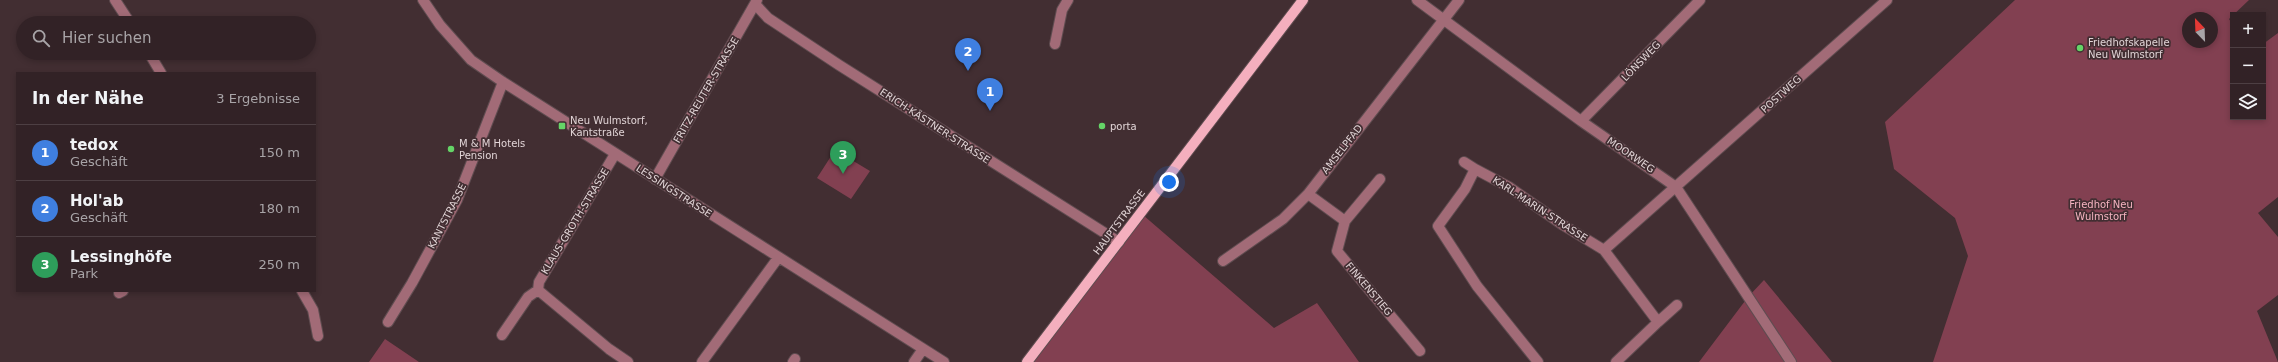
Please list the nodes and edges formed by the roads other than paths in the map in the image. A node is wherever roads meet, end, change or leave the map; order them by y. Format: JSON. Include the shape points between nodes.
{"nodes":[{"id":1,"x":116,"y":0,"type":"edge"},
{"id":2,"x":423,"y":0,"type":"edge"},
{"id":3,"x":1068,"y":0,"type":"edge"},
{"id":4,"x":1302,"y":0,"type":"edge"},
{"id":5,"x":1417,"y":0,"type":"edge"},
{"id":6,"x":1459,"y":0,"type":"edge"},
{"id":7,"x":1700,"y":0,"type":"edge"},
{"id":8,"x":1887,"y":0,"type":"edge"},
{"id":9,"x":756,"y":2,"type":"edge"},
{"id":10,"x":126,"y":16,"type":"edge"},
{"id":11,"x":1444,"y":20,"type":"junction"},
{"id":12,"x":1055,"y":44,"type":"dead end"},
{"id":13,"x":153,"y":60,"type":"edge"},
{"id":14,"x":160,"y":72,"type":"edge"},
{"id":15,"x":503,"y":82,"type":"junction"},
{"id":16,"x":1581,"y":121,"type":"junction"},
{"id":17,"x":615,"y":154,"type":"junction"},
{"id":18,"x":1464,"y":162,"type":"dead end"},
{"id":19,"x":1475,"y":169,"type":"junction"},
{"id":20,"x":655,"y":179,"type":"junction"},
{"id":21,"x":1380,"y":179,"type":"dead end"},
{"id":22,"x":1676,"y":187,"type":"junction"},
{"id":23,"x":1308,"y":194,"type":"junction"},
{"id":24,"x":1346,"y":221,"type":"junction"},
{"id":25,"x":1119,"y":242,"type":"junction"},
{"id":26,"x":1604,"y":250,"type":"junction"},
{"id":27,"x":778,"y":258,"type":"junction"},
{"id":28,"x":1223,"y":261,"type":"dead end"},
{"id":29,"x":538,"y":290,"type":"junction"},
{"id":30,"x":303,"y":292,"type":"edge"},
{"id":31,"x":1677,"y":305,"type":"dead end"},
{"id":32,"x":388,"y":322,"type":"dead end"},
{"id":33,"x":1658,"y":322,"type":"junction"},
{"id":34,"x":502,"y":334,"type":"dead end"},
{"id":35,"x":318,"y":336,"type":"dead end"},
{"id":36,"x":923,"y":349,"type":"junction"},
{"id":37,"x":1420,"y":351,"type":"dead end"},
{"id":38,"x":628,"y":362,"type":"edge"},
{"id":39,"x":702,"y":362,"type":"edge"},
{"id":40,"x":914,"y":362,"type":"edge"},
{"id":41,"x":944,"y":362,"type":"edge"},
{"id":42,"x":1027,"y":362,"type":"edge"},
{"id":43,"x":1538,"y":362,"type":"edge"},
{"id":44,"x":1616,"y":362,"type":"edge"},
{"id":45,"x":1791,"y":362,"type":"edge"}],
"edges":[{"from":1,"to":10,"type":"street"},
{"from":2,"to":15,"type":"street","name":"LESSINGSTRASSE","via":[[440,25],[471,60]]},
{"from":3,"to":12,"type":"street","via":[[1062,10]]},
{"from":4,"to":25,"type":"main road","name":"HAUPTSTRASSE"},
{"from":5,"to":11,"type":"street","name":"MOORWEG"},
{"from":6,"to":11,"type":"street","name":"AMSELPFAD"},
{"from":7,"to":16,"type":"street","name":"LÖNSWEG"},
{"from":8,"to":22,"type":"street","name":"POSTWEG"},
{"from":9,"to":20,"type":"street","name":"FRITZ-REUTER-STRASSE"},
{"from":9,"to":25,"type":"street","name":"ERICH-KÄSTNER-STRASSE","via":[[768,18],[787,31]]},
{"from":11,"to":16,"type":"street","name":"MOORWEG"},
{"from":11,"to":23,"type":"street","name":"AMSELPFAD"},
{"from":13,"to":14,"type":"street"},
{"from":15,"to":17,"type":"street","name":"LESSINGSTRASSE"},
{"from":15,"to":32,"type":"street","name":"KANTSTRASSE","via":[[457,200]]},
{"from":16,"to":22,"type":"street","name":"MOORWEG"},
{"from":17,"to":20,"type":"street","name":"LESSINGSTRASSE"},
{"from":17,"to":29,"type":"street","name":"KLAUS-GROTH-STRASSE","via":[[539,282]]},
{"from":18,"to":19,"type":"street","name":"KARL-MARIN-STRASSE"},
{"from":19,"to":26,"type":"street","name":"KARL-MARIN-STRASSE","via":[[1509,187]]},
{"from":19,"to":43,"type":"street","via":[[1465,189],[1438,226],[1477,286]]},
{"from":20,"to":27,"type":"street","name":"LESSINGSTRASSE"},
{"from":21,"to":24,"type":"street","name":"FINKENSTIEG"},
{"from":22,"to":26,"type":"street","name":"POSTWEG"},
{"from":22,"to":45,"type":"street","name":"MOORWEG"},
{"from":23,"to":24,"type":"street"},
{"from":23,"to":28,"type":"street","name":"AMSELPFAD","via":[[1283,219]]},
{"from":24,"to":37,"type":"street","name":"FINKENSTIEG","via":[[1337,251]]},
{"from":25,"to":42,"type":"main road","name":"HAUPTSTRASSE"},
{"from":26,"to":33,"type":"street"},
{"from":27,"to":36,"type":"street","name":"LESSINGSTRASSE","via":[[871,314]]},
{"from":27,"to":39,"type":"street"},
{"from":29,"to":34,"type":"street","name":"KLAUS-GROTH-STRASSE","via":[[528,297]]},
{"from":29,"to":38,"type":"street"},
{"from":30,"to":35,"type":"street","via":[[313,310]]},
{"from":31,"to":33,"type":"street"},
{"from":33,"to":44,"type":"street"},
{"from":36,"to":40,"type":"street"},
{"from":36,"to":41,"type":"street","name":"LESSINGSTRASSE"}]}
